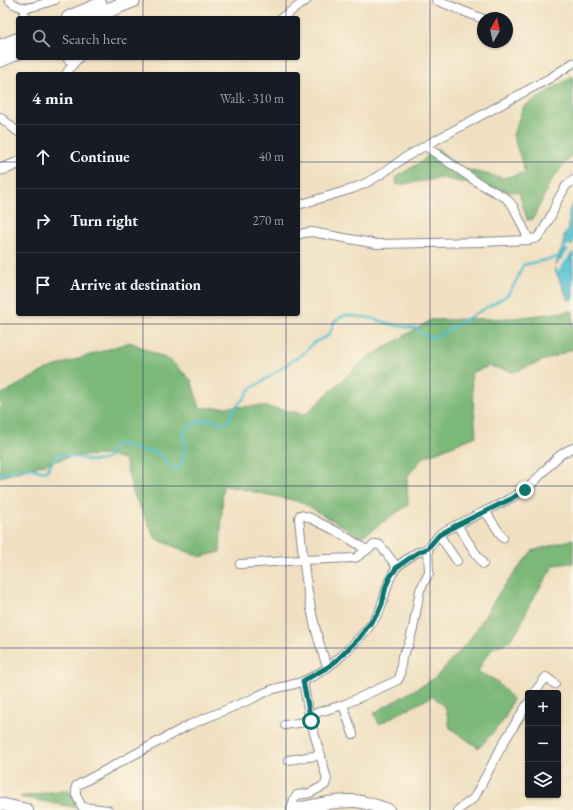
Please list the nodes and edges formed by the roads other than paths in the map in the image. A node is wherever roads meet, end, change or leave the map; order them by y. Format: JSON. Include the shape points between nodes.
{"nodes":[{"id":1,"x":9,"y":0,"type":"edge"},
{"id":2,"x":55,"y":0,"type":"edge"},
{"id":3,"x":133,"y":0,"type":"edge"},
{"id":4,"x":137,"y":0,"type":"edge"},
{"id":5,"x":307,"y":0,"type":"edge"},
{"id":6,"x":436,"y":0,"type":"edge"},
{"id":7,"x":109,"y":1,"type":"edge"},
{"id":8,"x":24,"y":8,"type":"junction"},
{"id":9,"x":25,"y":16,"type":"edge"},
{"id":10,"x":74,"y":16,"type":"edge"},
{"id":11,"x":95,"y":16,"type":"edge"},
{"id":12,"x":119,"y":16,"type":"edge"},
{"id":13,"x":284,"y":16,"type":"edge"},
{"id":14,"x":477,"y":17,"type":"edge"},
{"id":15,"x":16,"y":41,"type":"edge"},
{"id":16,"x":0,"y":47,"type":"edge"},
{"id":17,"x":16,"y":53,"type":"edge"},
{"id":18,"x":0,"y":60,"type":"edge"},
{"id":19,"x":73,"y":60,"type":"edge"},
{"id":20,"x":572,"y":65,"type":"edge"},
{"id":21,"x":67,"y":72,"type":"edge"},
{"id":22,"x":0,"y":117,"type":"edge"},
{"id":23,"x":16,"y":130,"type":"edge"},
{"id":24,"x":425,"y":146,"type":"junction"},
{"id":25,"x":16,"y":165,"type":"edge"},
{"id":26,"x":0,"y":169,"type":"edge"},
{"id":27,"x":573,"y":180,"type":"edge"},
{"id":28,"x":300,"y":204,"type":"edge"},
{"id":29,"x":300,"y":234,"type":"edge"},
{"id":30,"x":529,"y":240,"type":"junction"},
{"id":31,"x":573,"y":448,"type":"edge"},
{"id":32,"x":485,"y":511,"type":"junction"},
{"id":33,"x":457,"y":525,"type":"junction"},
{"id":34,"x":439,"y":535,"type":"junction"},
{"id":35,"x":503,"y":538,"type":"dead end"},
{"id":36,"x":428,"y":548,"type":"junction"},
{"id":37,"x":366,"y":550,"type":"junction"},
{"id":38,"x":303,"y":560,"type":"junction"},
{"id":39,"x":457,"y":561,"type":"dead end"},
{"id":40,"x":240,"y":564,"type":"dead end"},
{"id":41,"x":483,"y":564,"type":"dead end"},
{"id":42,"x":397,"y":567,"type":"junction"},
{"id":43,"x":328,"y":667,"type":"junction"},
{"id":44,"x":303,"y":681,"type":"junction"},
{"id":45,"x":555,"y":684,"type":"dead end"},
{"id":46,"x":536,"y":690,"type":"edge"},
{"id":47,"x":343,"y":706,"type":"junction"},
{"id":48,"x":525,"y":708,"type":"edge"},
{"id":49,"x":310,"y":718,"type":"junction"},
{"id":50,"x":285,"y":725,"type":"dead end"},
{"id":51,"x":353,"y":734,"type":"dead end"},
{"id":52,"x":321,"y":755,"type":"junction"},
{"id":53,"x":288,"y":760,"type":"dead end"},
{"id":54,"x":0,"y":804,"type":"edge"},
{"id":55,"x":27,"y":810,"type":"edge"},
{"id":56,"x":108,"y":810,"type":"edge"},
{"id":57,"x":292,"y":810,"type":"edge"},
{"id":58,"x":388,"y":810,"type":"edge"},
{"id":59,"x":458,"y":810,"type":"edge"}],
"edges":[{"from":1,"to":8,"type":"street"},
{"from":2,"to":8,"type":"street"},
{"from":3,"to":11,"type":"highway"},
{"from":4,"to":12,"type":"highway","via":[[124,7]]},
{"from":5,"to":13,"type":"street"},
{"from":6,"to":14,"type":"street"},
{"from":7,"to":10,"type":"highway"},
{"from":8,"to":9,"type":"street"},
{"from":15,"to":16,"type":"highway"},
{"from":17,"to":18,"type":"highway"},
{"from":19,"to":21,"type":"street"},
{"from":20,"to":24,"type":"street"},
{"from":22,"to":23,"type":"street"},
{"from":24,"to":28,"type":"street","via":[[368,182]]},
{"from":24,"to":30,"type":"street","via":[[477,182],[506,198],[513,206]]},
{"from":25,"to":26,"type":"street"},
{"from":27,"to":30,"type":"street","via":[[556,200],[542,232]]},
{"from":29,"to":30,"type":"street","via":[[312,232],[377,244]]},
{"from":31,"to":32,"type":"street","via":[[560,455],[525,490]]},
{"from":32,"to":33,"type":"street"},
{"from":32,"to":35,"type":"street"},
{"from":33,"to":34,"type":"street"},
{"from":33,"to":41,"type":"street"},
{"from":34,"to":36,"type":"street"},
{"from":34,"to":39,"type":"street"},
{"from":36,"to":42,"type":"street"},
{"from":36,"to":47,"type":"street","via":[[429,573],[420,590],[398,680]]},
{"from":37,"to":38,"type":"street","via":[[357,558]]},
{"from":37,"to":38,"type":"street","via":[[346,536],[300,515]]},
{"from":37,"to":42,"type":"street","via":[[375,544],[380,545]]},
{"from":38,"to":40,"type":"street"},
{"from":38,"to":43,"type":"street","via":[[315,626]]},
{"from":42,"to":43,"type":"street","via":[[386,586],[382,604],[374,620]]},
{"from":43,"to":44,"type":"street"},
{"from":44,"to":49,"type":"street"},
{"from":44,"to":56,"type":"street","via":[[274,689],[189,725],[76,786],[76,795],[82,807]]},
{"from":45,"to":46,"type":"street","via":[[546,677]]},
{"from":47,"to":49,"type":"street"},
{"from":47,"to":51,"type":"street"},
{"from":48,"to":59,"type":"street","via":[[474,798]]},
{"from":49,"to":50,"type":"street"},
{"from":49,"to":52,"type":"street"},
{"from":52,"to":53,"type":"street"},
{"from":52,"to":57,"type":"street","via":[[327,779],[325,785],[310,793],[297,795]]},
{"from":54,"to":55,"type":"main road"},
{"from":57,"to":58,"type":"main road","via":[[355,801]]}]}
